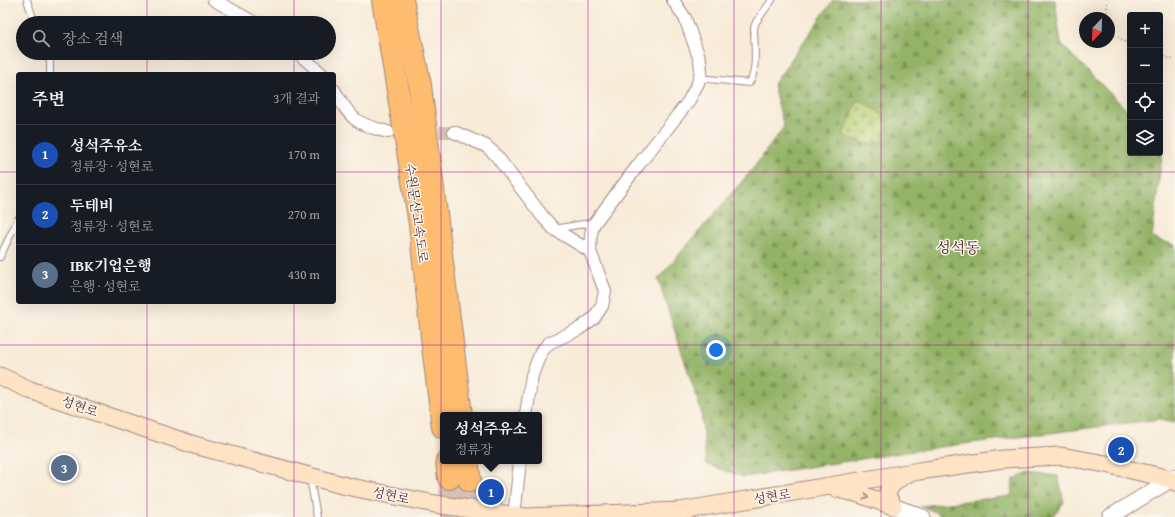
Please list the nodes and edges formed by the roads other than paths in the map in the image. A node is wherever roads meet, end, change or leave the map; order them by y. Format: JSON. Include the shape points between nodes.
{"nodes":[{"id":1,"x":27,"y":0,"type":"edge"},
{"id":2,"x":214,"y":0,"type":"edge"},
{"id":3,"x":382,"y":0,"type":"edge"},
{"id":4,"x":402,"y":0,"type":"edge"},
{"id":5,"x":673,"y":0,"type":"edge"},
{"id":6,"x":772,"y":0,"type":"edge"},
{"id":7,"x":33,"y":16,"type":"edge"},
{"id":8,"x":243,"y":16,"type":"edge"},
{"id":9,"x":49,"y":60,"type":"edge"},
{"id":10,"x":306,"y":60,"type":"edge"},
{"id":11,"x":50,"y":72,"type":"edge"},
{"id":12,"x":320,"y":72,"type":"edge"},
{"id":13,"x":699,"y":78,"type":"junction"},
{"id":14,"x":336,"y":93,"type":"edge"},
{"id":15,"x":388,"y":132,"type":"dead end"},
{"id":16,"x":454,"y":132,"type":"tunnel mouth"},
{"id":17,"x":596,"y":222,"type":"junction"},
{"id":18,"x":16,"y":223,"type":"edge"},
{"id":19,"x":554,"y":229,"type":"junction"},
{"id":20,"x":590,"y":251,"type":"junction"},
{"id":21,"x":0,"y":257,"type":"edge"},
{"id":22,"x":0,"y":376,"type":"edge"},
{"id":23,"x":441,"y":412,"type":"edge"},
{"id":24,"x":461,"y":412,"type":"edge"},
{"id":25,"x":526,"y":412,"type":"edge"},
{"id":26,"x":520,"y":464,"type":"edge"},
{"id":27,"x":907,"y":473,"type":"junction"},
{"id":28,"x":310,"y":476,"type":"junction"},
{"id":29,"x":1173,"y":479,"type":"edge"},
{"id":30,"x":829,"y":487,"type":"junction"},
{"id":31,"x":893,"y":506,"type":"junction"},
{"id":32,"x":514,"y":516,"type":"edge"},
{"id":33,"x":317,"y":517,"type":"edge"},
{"id":34,"x":923,"y":517,"type":"edge"},
{"id":35,"x":1110,"y":517,"type":"edge"}],
"edges":[{"from":1,"to":7,"type":"lane"},
{"from":2,"to":8,"type":"street"},
{"from":3,"to":23,"type":"highway","name":"수원문산고속도로","via":[[420,224]]},
{"from":4,"to":24,"type":"highway","name":"수원문산고속도로","via":[[420,85]]},
{"from":5,"to":13,"type":"street","via":[[685,18],[700,60]]},
{"from":6,"to":13,"type":"lane","via":[[754,28],[752,80],[749,83]]},
{"from":9,"to":11,"type":"lane"},
{"from":10,"to":12,"type":"street"},
{"from":13,"to":17,"type":"street","via":[[688,102]]},
{"from":14,"to":15,"type":"street","via":[[356,121]]},
{"from":16,"to":19,"type":"street","via":[[486,146],[495,154]]},
{"from":17,"to":19,"type":"lane"},
{"from":17,"to":20,"type":"street","via":[[591,234]]},
{"from":18,"to":21,"type":"lane"},
{"from":19,"to":20,"type":"street"},
{"from":20,"to":25,"type":"street","via":[[605,291],[602,306],[594,318],[579,329],[548,344],[541,352],[532,374]]},
{"from":22,"to":28,"type":"main road","name":"성현로","via":[[30,390],[191,444]]},
{"from":26,"to":32,"type":"street"},
{"from":27,"to":29,"type":"main road","name":"성현로","via":[[1003,459],[1061,456]]},
{"from":27,"to":30,"type":"main road","name":"성현로"},
{"from":27,"to":31,"type":"main road","via":[[891,486],[887,493]]},
{"from":28,"to":32,"type":"main road","name":"성현로","via":[[435,504]]},
{"from":28,"to":33,"type":"lane"},
{"from":29,"to":35,"type":"street"},
{"from":30,"to":31,"type":"main road","one_way":true},
{"from":30,"to":32,"type":"main road","name":"성현로","via":[[680,511]]},
{"from":31,"to":34,"type":"street"}]}
